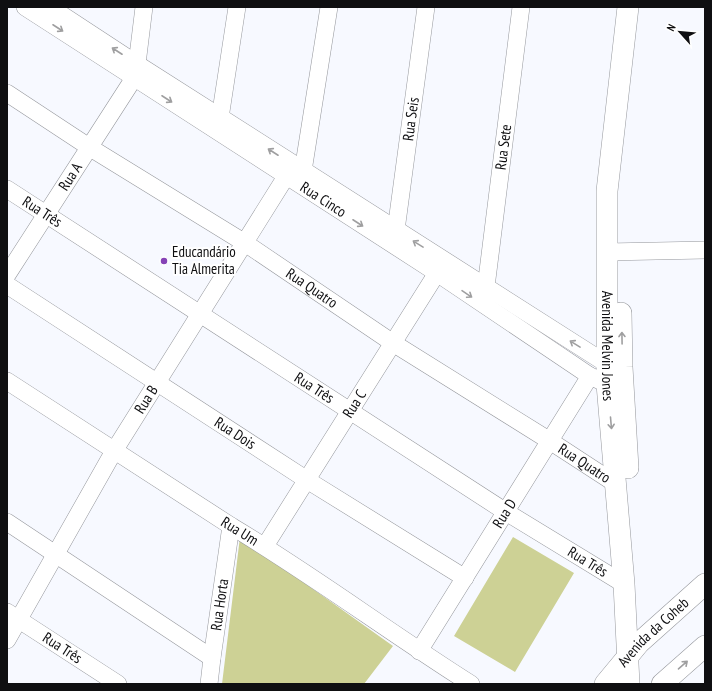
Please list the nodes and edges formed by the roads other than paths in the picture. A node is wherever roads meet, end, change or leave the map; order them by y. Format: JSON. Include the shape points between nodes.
{"nodes":[{"id":1,"x":25,"y":7,"type":"edge"},
{"id":2,"x":50,"y":7,"type":"edge"},
{"id":3,"x":144,"y":7,"type":"edge"},
{"id":4,"x":237,"y":7,"type":"edge"},
{"id":5,"x":329,"y":7,"type":"edge"},
{"id":6,"x":426,"y":7,"type":"edge"},
{"id":7,"x":521,"y":7,"type":"edge"},
{"id":8,"x":628,"y":7,"type":"edge"},
{"id":9,"x":639,"y":7,"type":"edge"},
{"id":10,"x":135,"y":71,"type":"junction"},
{"id":11,"x":7,"y":93,"type":"edge"},
{"id":12,"x":220,"y":118,"type":"junction"},
{"id":13,"x":89,"y":148,"type":"junction"},
{"id":14,"x":295,"y":171,"type":"junction"},
{"id":15,"x":7,"y":189,"type":"edge"},
{"id":16,"x":46,"y":214,"type":"junction"},
{"id":17,"x":396,"y":230,"type":"junction"},
{"id":18,"x":245,"y":243,"type":"junction"},
{"id":19,"x":705,"y":250,"type":"edge"},
{"id":20,"x":614,"y":252,"type":"junction"},
{"id":21,"x":440,"y":267,"type":"junction"},
{"id":22,"x":7,"y":275,"type":"edge"},
{"id":23,"x":7,"y":285,"type":"edge"},
{"id":24,"x":486,"y":288,"type":"junction"},
{"id":25,"x":200,"y":314,"type":"junction"},
{"id":26,"x":393,"y":343,"type":"junction"},
{"id":27,"x":610,"y":375,"type":"junction"},
{"id":28,"x":7,"y":381,"type":"edge"},
{"id":29,"x":156,"y":383,"type":"junction"},
{"id":30,"x":350,"y":412,"type":"junction"},
{"id":31,"x":550,"y":441,"type":"junction"},
{"id":32,"x":114,"y":451,"type":"junction"},
{"id":33,"x":306,"y":480,"type":"junction"},
{"id":34,"x":616,"y":484,"type":"junction"},
{"id":35,"x":506,"y":512,"type":"junction"},
{"id":36,"x":7,"y":522,"type":"edge"},
{"id":37,"x":231,"y":526,"type":"junction"},
{"id":38,"x":265,"y":546,"type":"junction"},
{"id":39,"x":56,"y":554,"type":"junction"},
{"id":40,"x":465,"y":578,"type":"junction"},
{"id":41,"x":624,"y":584,"type":"junction"},
{"id":42,"x":705,"y":584,"type":"edge"},
{"id":43,"x":13,"y":616,"type":"edge"},
{"id":44,"x":7,"y":640,"type":"edge"},
{"id":45,"x":705,"y":646,"type":"edge"},
{"id":46,"x":633,"y":650,"type":"junction"},
{"id":47,"x":420,"y":651,"type":"junction"},
{"id":48,"x":212,"y":658,"type":"junction"},
{"id":49,"x":118,"y":684,"type":"edge"},
{"id":50,"x":209,"y":684,"type":"edge"},
{"id":51,"x":471,"y":684,"type":"edge"},
{"id":52,"x":605,"y":684,"type":"edge"},
{"id":53,"x":629,"y":684,"type":"edge"},
{"id":54,"x":641,"y":684,"type":"edge"},
{"id":55,"x":662,"y":684,"type":"edge"}],
"edges":[{"from":1,"to":10,"type":"street","name":"Rua Cinco","one_way":true},
{"from":10,"to":2,"type":"street","name":"Rua Cinco","one_way":true},
{"from":3,"to":10,"type":"street"},
{"from":4,"to":12,"type":"street"},
{"from":5,"to":14,"type":"street","name":"Rua Cinco"},
{"from":6,"to":17,"type":"street","name":"Rua Seis"},
{"from":7,"to":24,"type":"street","name":"Rua Sete"},
{"from":8,"to":20,"type":"main road","name":"Avenida Melvin Jones","via":[[607,191]]},
{"from":9,"to":20,"type":"main road","name":"Avenida Melvin Jones"},
{"from":10,"to":12,"type":"street","name":"Rua Cinco"},
{"from":10,"to":13,"type":"street","name":"Rua A"},
{"from":10,"to":14,"type":"street","name":"Rua Cinco","one_way":true},
{"from":11,"to":13,"type":"street","name":"Rua Quatro"},
{"from":14,"to":12,"type":"street","name":"Rua Cinco","one_way":true},
{"from":13,"to":16,"type":"street","name":"Rua A"},
{"from":13,"to":18,"type":"street","name":"Rua Quatro"},
{"from":14,"to":17,"type":"street","name":"Rua Cinco"},
{"from":14,"to":18,"type":"street","name":"Rua B"},
{"from":14,"to":21,"type":"street","name":"Rua Cinco","one_way":true},
{"from":15,"to":16,"type":"street","name":"Rua Três"},
{"from":16,"to":22,"type":"street","name":"Rua A"},
{"from":16,"to":25,"type":"street","name":"Rua Três"},
{"from":21,"to":17,"type":"street","name":"Rua Cinco","one_way":true},
{"from":18,"to":25,"type":"street","name":"Rua B"},
{"from":18,"to":26,"type":"street","name":"Rua Quatro"},
{"from":19,"to":20,"type":"street"},
{"from":20,"to":27,"type":"main road","name":"Avenida Melvin Jones"},
{"from":21,"to":24,"type":"street","name":"Rua Cinco"},
{"from":21,"to":26,"type":"street","name":"Rua C"},
{"from":21,"to":27,"type":"street","name":"Rua Cinco","one_way":true},
{"from":23,"to":29,"type":"street","name":"Rua Dois"},
{"from":27,"to":24,"type":"street","name":"Rua Cinco","one_way":true},
{"from":25,"to":29,"type":"street","name":"Rua B"},
{"from":25,"to":30,"type":"street","name":"Rua Três"},
{"from":26,"to":30,"type":"street","name":"Rua C"},
{"from":26,"to":31,"type":"street","name":"Rua Quatro"},
{"from":27,"to":31,"type":"street","name":"Rua D"},
{"from":27,"to":34,"type":"main road","name":"Avenida Melvin Jones","one_way":true},
{"from":27,"to":46,"type":"main road","name":"Avenida Melvin Jones"},
{"from":28,"to":32,"type":"street","name":"Rua Um"},
{"from":29,"to":32,"type":"street","name":"Rua B"},
{"from":29,"to":33,"type":"street","name":"Rua Dois"},
{"from":30,"to":33,"type":"street","name":"Rua C"},
{"from":30,"to":35,"type":"street","name":"Rua Três"},
{"from":31,"to":34,"type":"street","name":"Rua Quatro"},
{"from":31,"to":35,"type":"street","name":"Rua D"},
{"from":32,"to":37,"type":"street","name":"Rua Um"},
{"from":32,"to":39,"type":"street","name":"Rua B"},
{"from":33,"to":38,"type":"street","name":"Rua C"},
{"from":33,"to":40,"type":"street","name":"Rua Dois"},
{"from":34,"to":41,"type":"main road","name":"Avenida Melvin Jones"},
{"from":35,"to":40,"type":"street","name":"Rua D"},
{"from":35,"to":41,"type":"street","name":"Rua Três"},
{"from":36,"to":39,"type":"street"},
{"from":37,"to":38,"type":"street","name":"Rua Um"},
{"from":37,"to":48,"type":"street","name":"Rua Horta"},
{"from":38,"to":47,"type":"street","name":"Rua Um"},
{"from":39,"to":43,"type":"street","name":"Rua B"},
{"from":39,"to":48,"type":"street"},
{"from":40,"to":47,"type":"street","name":"Rua D"},
{"from":41,"to":46,"type":"main road","name":"Avenida Melvin Jones"},
{"from":42,"to":46,"type":"main road","name":"Avenida da Coheb"},
{"from":43,"to":44,"type":"street","name":"Rua B"},
{"from":43,"to":49,"type":"street","name":"Rua Três"},
{"from":55,"to":45,"type":"main road","one_way":true},
{"from":46,"to":52,"type":"main road","name":"Avenida da Coheb"},
{"from":46,"to":53,"type":"main road","name":"Avenida Melvin Jones"},
{"from":46,"to":54,"type":"main road","name":"Avenida Melvin Jones"},
{"from":47,"to":51,"type":"street","name":"Rua Um"},
{"from":48,"to":50,"type":"street","name":"Rua Horta"}]}
